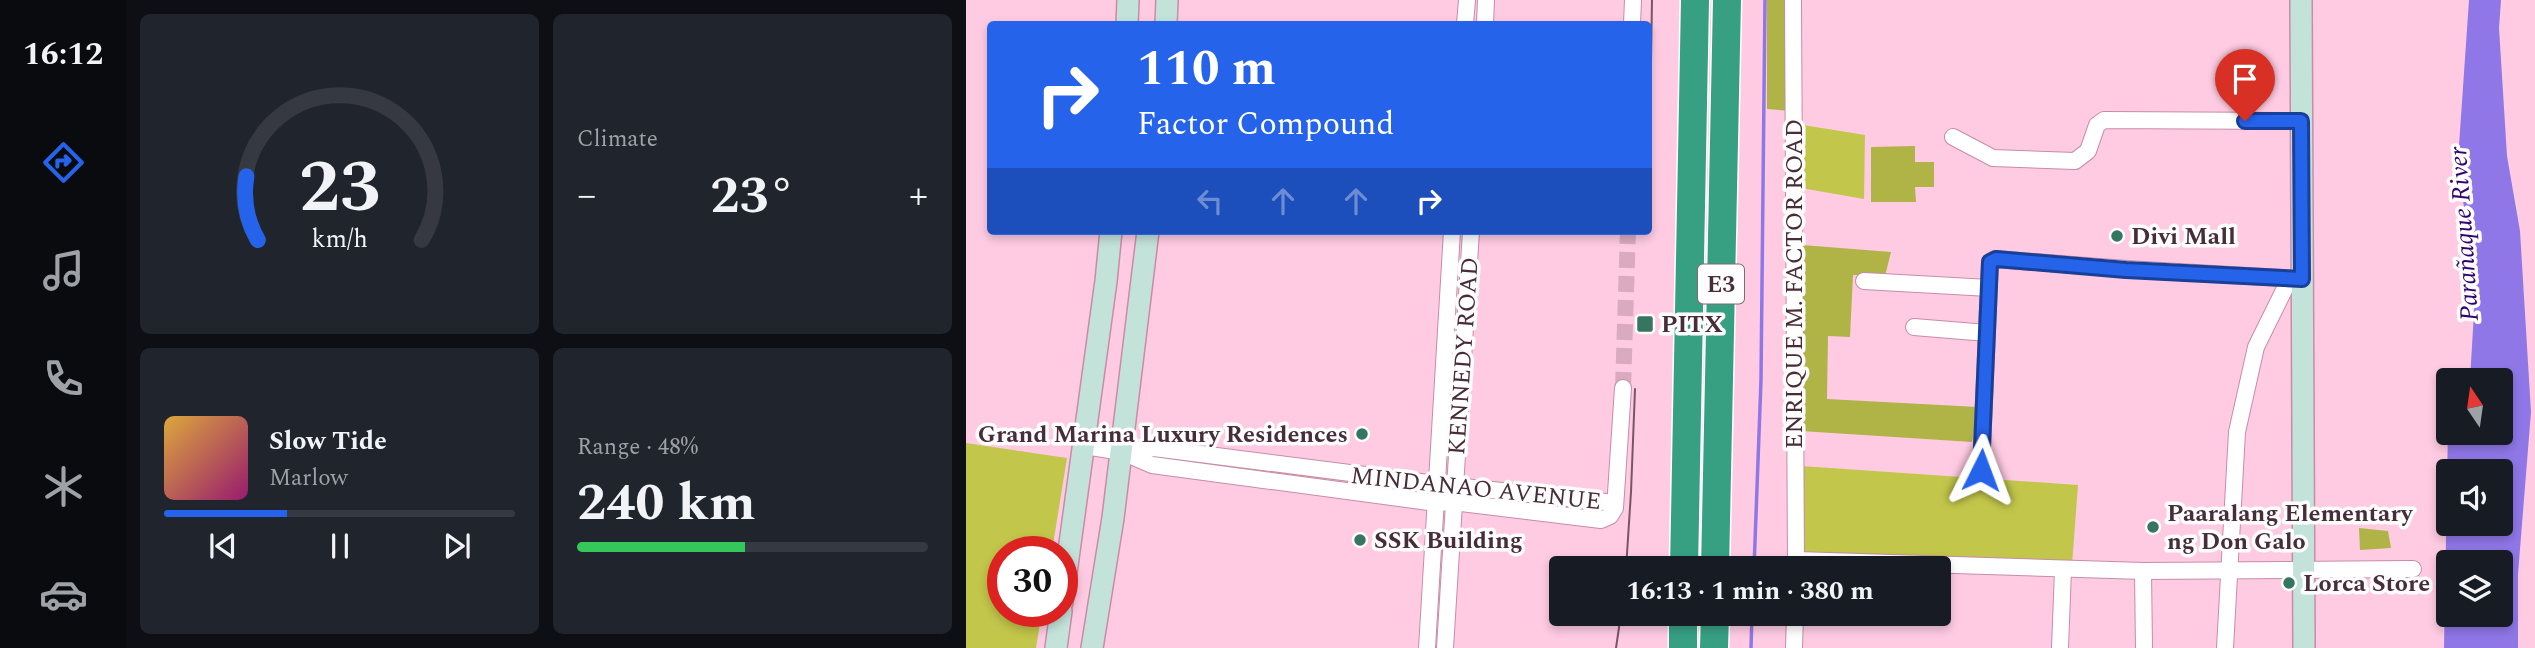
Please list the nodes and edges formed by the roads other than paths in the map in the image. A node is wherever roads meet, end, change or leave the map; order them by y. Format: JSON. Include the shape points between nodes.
{"nodes":[{"id":1,"x":1129,"y":0,"type":"edge"},
{"id":2,"x":1167,"y":0,"type":"edge"},
{"id":3,"x":1467,"y":0,"type":"edge"},
{"id":4,"x":1486,"y":0,"type":"edge"},
{"id":5,"x":1633,"y":0,"type":"edge"},
{"id":6,"x":1695,"y":0,"type":"edge"},
{"id":7,"x":1727,"y":0,"type":"edge"},
{"id":8,"x":1793,"y":0,"type":"edge"},
{"id":9,"x":2301,"y":0,"type":"edge"},
{"id":10,"x":1127,"y":21,"type":"edge"},
{"id":11,"x":1166,"y":21,"type":"edge"},
{"id":12,"x":1465,"y":21,"type":"edge"},
{"id":13,"x":1485,"y":21,"type":"edge"},
{"id":14,"x":1632,"y":21,"type":"edge"},
{"id":15,"x":2301,"y":121,"type":"junction"},
{"id":16,"x":1953,"y":137,"type":"dead end"},
{"id":17,"x":1111,"y":235,"type":"edge"},
{"id":18,"x":1148,"y":235,"type":"edge"},
{"id":19,"x":1452,"y":235,"type":"edge"},
{"id":20,"x":1471,"y":235,"type":"edge"},
{"id":21,"x":2296,"y":279,"type":"junction"},
{"id":22,"x":1864,"y":281,"type":"dead end"},
{"id":23,"x":1989,"y":288,"type":"junction"},
{"id":24,"x":1447,"y":312,"type":"junction"},
{"id":25,"x":1465,"y":313,"type":"junction"},
{"id":26,"x":1914,"y":327,"type":"dead end"},
{"id":27,"x":1987,"y":333,"type":"junction"},
{"id":28,"x":1623,"y":388,"type":"tunnel mouth"},
{"id":29,"x":1085,"y":446,"type":"junction"},
{"id":30,"x":1122,"y":452,"type":"junction"},
{"id":31,"x":1981,"y":470,"type":"dead end"},
{"id":32,"x":1436,"y":484,"type":"junction"},
{"id":33,"x":1455,"y":485,"type":"junction"},
{"id":34,"x":1453,"y":502,"type":"junction"},
{"id":35,"x":1436,"y":503,"type":"junction"},
{"id":36,"x":1615,"y":503,"type":"junction"},
{"id":37,"x":1072,"y":536,"type":"edge"},
{"id":38,"x":1684,"y":556,"type":"edge"},
{"id":39,"x":1715,"y":556,"type":"edge"},
{"id":40,"x":1796,"y":556,"type":"edge"},
{"id":41,"x":1951,"y":567,"type":"edge"},
{"id":42,"x":2304,"y":569,"type":"junction"},
{"id":43,"x":2413,"y":569,"type":"dead end"},
{"id":44,"x":2063,"y":570,"type":"junction"},
{"id":45,"x":2228,"y":570,"type":"junction"},
{"id":46,"x":2143,"y":571,"type":"junction"},
{"id":47,"x":1684,"y":626,"type":"edge"},
{"id":48,"x":1714,"y":626,"type":"edge"},
{"id":49,"x":1795,"y":626,"type":"edge"},
{"id":50,"x":1059,"y":627,"type":"edge"},
{"id":51,"x":1056,"y":648,"type":"edge"},
{"id":52,"x":1092,"y":648,"type":"edge"},
{"id":53,"x":1427,"y":648,"type":"edge"},
{"id":54,"x":1445,"y":648,"type":"edge"},
{"id":55,"x":1683,"y":648,"type":"edge"},
{"id":56,"x":1714,"y":648,"type":"edge"},
{"id":57,"x":1794,"y":648,"type":"edge"},
{"id":58,"x":2060,"y":648,"type":"edge"},
{"id":59,"x":2144,"y":648,"type":"edge"},
{"id":60,"x":2225,"y":648,"type":"edge"},
{"id":61,"x":2304,"y":648,"type":"edge"}],
"edges":[{"from":1,"to":10,"type":"main road"},
{"from":2,"to":11,"type":"main road"},
{"from":3,"to":12,"type":"street"},
{"from":4,"to":13,"type":"street"},
{"from":5,"to":14,"type":"street"},
{"from":6,"to":38,"type":"highway","number":"E3"},
{"from":7,"to":39,"type":"highway","number":"E3"},
{"from":8,"to":40,"type":"street","name":"ENRIQUE M. FACTOR ROAD"},
{"from":9,"to":15,"type":"main road"},
{"from":15,"to":16,"type":"street","via":[[2104,120],[2097,125],[2088,151],[2075,162],[1993,158]]},
{"from":15,"to":21,"type":"main road"},
{"from":17,"to":29,"type":"main road"},
{"from":18,"to":30,"type":"main road"},
{"from":19,"to":24,"type":"street","name":"KENNEDY ROAD"},
{"from":20,"to":25,"type":"street","name":"KENNEDY ROAD"},
{"from":21,"to":23,"type":"street","via":[[1996,259],[1990,262]]},
{"from":21,"to":42,"type":"main road"},
{"from":21,"to":45,"type":"street","via":[[2256,347],[2237,432]]},
{"from":22,"to":23,"type":"street"},
{"from":23,"to":27,"type":"street"},
{"from":24,"to":25,"type":"street"},
{"from":24,"to":32,"type":"street","name":"KENNEDY ROAD"},
{"from":25,"to":33,"type":"street","name":"KENNEDY ROAD"},
{"from":26,"to":27,"type":"street"},
{"from":27,"to":31,"type":"street"},
{"from":28,"to":36,"type":"street"},
{"from":29,"to":30,"type":"street","name":"MINDANAO AVENUE"},
{"from":29,"to":37,"type":"main road"},
{"from":30,"to":32,"type":"street","name":"MINDANAO AVENUE","via":[[1154,448]]},
{"from":30,"to":35,"type":"street","name":"MINDANAO AVENUE","via":[[1152,466]]},
{"from":30,"to":52,"type":"main road"},
{"from":32,"to":33,"type":"street","name":"MINDANAO AVENUE"},
{"from":32,"to":35,"type":"street","name":"KENNEDY ROAD"},
{"from":33,"to":34,"type":"street","name":"KENNEDY ROAD"},
{"from":33,"to":36,"type":"street","name":"MINDANAO AVENUE"},
{"from":34,"to":35,"type":"street","name":"MINDANAO AVENUE"},
{"from":34,"to":36,"type":"street","name":"MINDANAO AVENUE","via":[[1601,520],[1610,516]]},
{"from":34,"to":54,"type":"street","name":"KENNEDY ROAD"},
{"from":35,"to":53,"type":"street","name":"KENNEDY ROAD"},
{"from":41,"to":44,"type":"street"},
{"from":42,"to":43,"type":"street"},
{"from":42,"to":45,"type":"street"},
{"from":42,"to":61,"type":"main road"},
{"from":44,"to":46,"type":"street"},
{"from":44,"to":58,"type":"street"},
{"from":45,"to":46,"type":"street"},
{"from":45,"to":60,"type":"street"},
{"from":46,"to":59,"type":"street"},
{"from":47,"to":55,"type":"highway"},
{"from":48,"to":56,"type":"highway"},
{"from":49,"to":57,"type":"street"},
{"from":50,"to":51,"type":"main road"}]}
